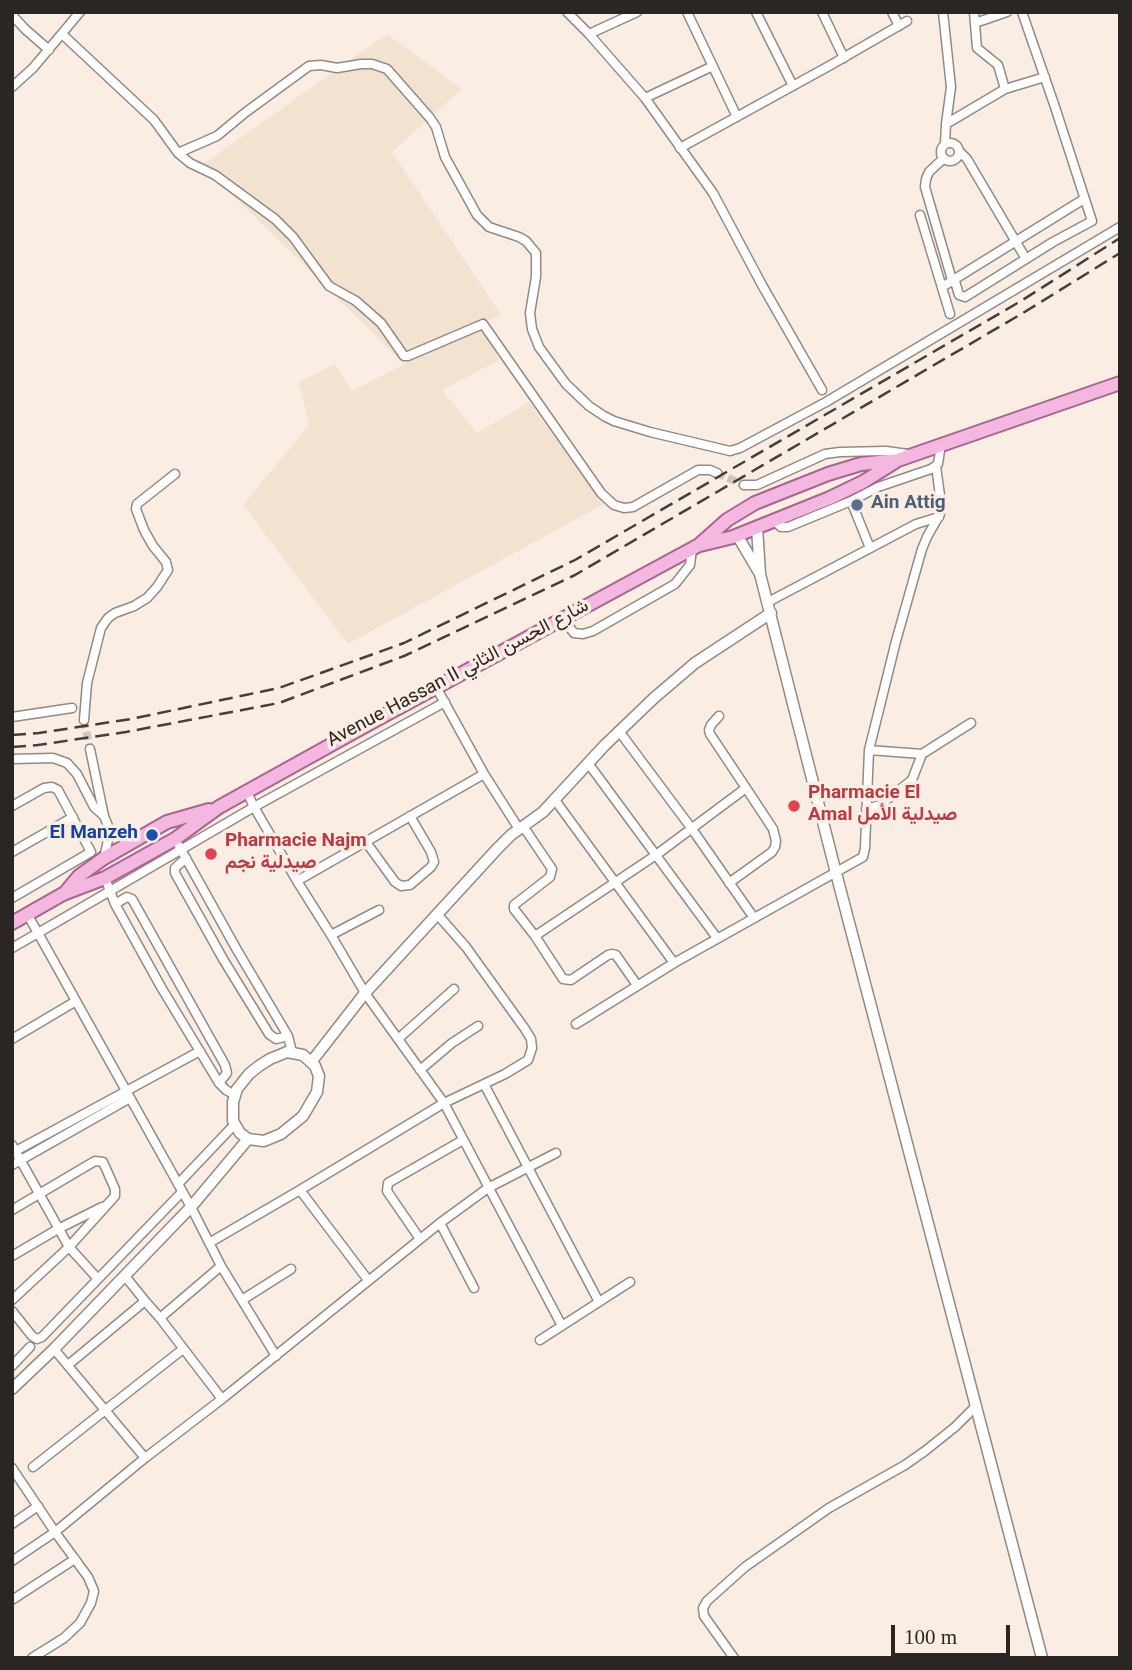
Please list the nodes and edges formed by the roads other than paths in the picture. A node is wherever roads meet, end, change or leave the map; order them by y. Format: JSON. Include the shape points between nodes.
{"nodes":[{"id":1,"x":80,"y":12,"type":"edge"},
{"id":2,"x":567,"y":12,"type":"edge"},
{"id":3,"x":637,"y":12,"type":"edge"},
{"id":4,"x":687,"y":12,"type":"edge"},
{"id":5,"x":756,"y":12,"type":"edge"},
{"id":6,"x":821,"y":12,"type":"edge"},
{"id":7,"x":892,"y":12,"type":"edge"},
{"id":8,"x":943,"y":12,"type":"edge"},
{"id":9,"x":974,"y":12,"type":"edge"},
{"id":10,"x":1007,"y":12,"type":"edge"},
{"id":11,"x":1022,"y":12,"type":"edge"},
{"id":12,"x":993,"y":14,"type":"edge"},
{"id":13,"x":12,"y":15,"type":"edge"},
{"id":14,"x":975,"y":23,"type":"junction"},
{"id":15,"x":62,"y":34,"type":"junction"},
{"id":16,"x":589,"y":34,"type":"junction"},
{"id":17,"x":49,"y":50,"type":"junction"},
{"id":18,"x":844,"y":58,"type":"junction"},
{"id":19,"x":713,"y":66,"type":"junction"},
{"id":20,"x":1045,"y":77,"type":"junction"},
{"id":21,"x":793,"y":86,"type":"junction"},
{"id":22,"x":12,"y":87,"type":"edge"},
{"id":23,"x":1005,"y":89,"type":"junction"},
{"id":24,"x":645,"y":99,"type":"junction"},
{"id":25,"x":737,"y":117,"type":"junction"},
{"id":26,"x":946,"y":124,"type":"junction"},
{"id":27,"x":945,"y":144,"type":"junction"},
{"id":28,"x":680,"y":148,"type":"junction"},
{"id":29,"x":959,"y":151,"type":"junction"},
{"id":30,"x":178,"y":153,"type":"junction"},
{"id":31,"x":944,"y":158,"type":"junction"},
{"id":32,"x":1084,"y":199,"type":"junction"},
{"id":33,"x":920,"y":215,"type":"dead end"},
{"id":34,"x":1120,"y":227,"type":"edge"},
{"id":35,"x":1015,"y":241,"type":"junction"},
{"id":36,"x":1026,"y":259,"type":"junction"},
{"id":37,"x":953,"y":279,"type":"junction"},
{"id":38,"x":942,"y":287,"type":"junction"},
{"id":39,"x":950,"y":314,"type":"dead end"},
{"id":40,"x":1120,"y":383,"type":"edge"},
{"id":41,"x":822,"y":390,"type":"dead end"},
{"id":42,"x":941,"y":444,"type":"junction"},
{"id":43,"x":912,"y":455,"type":"junction"},
{"id":44,"x":813,"y":460,"type":"junction"},
{"id":45,"x":898,"y":460,"type":"junction"},
{"id":46,"x":936,"y":466,"type":"junction"},
{"id":47,"x":833,"y":472,"type":"junction"},
{"id":48,"x":717,"y":473,"type":"tunnel mouth"},
{"id":49,"x":175,"y":474,"type":"dead end"},
{"id":50,"x":744,"y":485,"type":"tunnel mouth"},
{"id":51,"x":848,"y":496,"type":"junction"},
{"id":52,"x":746,"y":507,"type":"junction"},
{"id":53,"x":939,"y":517,"type":"junction"},
{"id":54,"x":755,"y":528,"type":"junction"},
{"id":55,"x":737,"y":535,"type":"junction"},
{"id":56,"x":695,"y":547,"type":"junction"},
{"id":57,"x":870,"y":548,"type":"junction"},
{"id":58,"x":760,"y":574,"type":"junction"},
{"id":59,"x":768,"y":601,"type":"junction"},
{"id":60,"x":771,"y":613,"type":"junction"},
{"id":61,"x":563,"y":619,"type":"junction"},
{"id":62,"x":436,"y":687,"type":"junction"},
{"id":63,"x":445,"y":702,"type":"junction"},
{"id":64,"x":72,"y":708,"type":"dead end"},
{"id":65,"x":719,"y":716,"type":"dead end"},
{"id":66,"x":12,"y":717,"type":"edge"},
{"id":67,"x":84,"y":720,"type":"tunnel mouth"},
{"id":68,"x":971,"y":723,"type":"dead end"},
{"id":69,"x":619,"y":731,"type":"junction"},
{"id":70,"x":90,"y":749,"type":"tunnel mouth"},
{"id":71,"x":869,"y":750,"type":"junction"},
{"id":72,"x":922,"y":754,"type":"junction"},
{"id":73,"x":12,"y":759,"type":"edge"},
{"id":74,"x":588,"y":763,"type":"junction"},
{"id":75,"x":484,"y":774,"type":"junction"},
{"id":76,"x":746,"y":788,"type":"junction"},
{"id":77,"x":247,"y":792,"type":"junction"},
{"id":78,"x":555,"y":800,"type":"junction"},
{"id":79,"x":12,"y":806,"type":"edge"},
{"id":80,"x":219,"y":807,"type":"junction"},
{"id":81,"x":254,"y":807,"type":"junction"},
{"id":82,"x":866,"y":809,"type":"junction"},
{"id":83,"x":104,"y":816,"type":"junction"},
{"id":84,"x":410,"y":816,"type":"junction"},
{"id":85,"x":72,"y":817,"type":"junction"},
{"id":86,"x":167,"y":822,"type":"junction"},
{"id":87,"x":521,"y":827,"type":"junction"},
{"id":88,"x":692,"y":829,"type":"junction"},
{"id":89,"x":110,"y":831,"type":"junction"},
{"id":90,"x":136,"y":839,"type":"junction"},
{"id":91,"x":366,"y":842,"type":"junction"},
{"id":92,"x":181,"y":849,"type":"junction"},
{"id":93,"x":12,"y":852,"type":"edge"},
{"id":94,"x":656,"y":855,"type":"junction"},
{"id":95,"x":104,"y":858,"type":"junction"},
{"id":96,"x":836,"y":873,"type":"junction"},
{"id":97,"x":105,"y":878,"type":"junction"},
{"id":98,"x":297,"y":881,"type":"junction"},
{"id":99,"x":617,"y":882,"type":"junction"},
{"id":100,"x":729,"y":883,"type":"junction"},
{"id":101,"x":109,"y":891,"type":"junction"},
{"id":102,"x":63,"y":894,"type":"junction"},
{"id":103,"x":12,"y":898,"type":"edge"},
{"id":104,"x":115,"y":904,"type":"junction"},
{"id":105,"x":379,"y":910,"type":"dead end"},
{"id":106,"x":27,"y":914,"type":"junction"},
{"id":107,"x":437,"y":914,"type":"junction"},
{"id":108,"x":754,"y":918,"type":"junction"},
{"id":109,"x":12,"y":923,"type":"edge"},
{"id":110,"x":38,"y":933,"type":"junction"},
{"id":111,"x":331,"y":935,"type":"junction"},
{"id":112,"x":535,"y":936,"type":"junction"},
{"id":113,"x":717,"y":938,"type":"junction"},
{"id":114,"x":12,"y":948,"type":"edge"},
{"id":115,"x":237,"y":950,"type":"junction"},
{"id":116,"x":223,"y":959,"type":"junction"},
{"id":117,"x":674,"y":963,"type":"junction"},
{"id":118,"x":176,"y":979,"type":"junction"},
{"id":119,"x":637,"y":985,"type":"junction"},
{"id":120,"x":161,"y":987,"type":"junction"},
{"id":121,"x":454,"y":989,"type":"dead end"},
{"id":122,"x":365,"y":993,"type":"junction"},
{"id":123,"x":76,"y":1001,"type":"junction"},
{"id":124,"x":576,"y":1024,"type":"dead end"},
{"id":125,"x":478,"y":1026,"type":"dead end"},
{"id":126,"x":288,"y":1036,"type":"junction"},
{"id":127,"x":12,"y":1039,"type":"edge"},
{"id":128,"x":398,"y":1039,"type":"junction"},
{"id":129,"x":200,"y":1051,"type":"junction"},
{"id":130,"x":292,"y":1052,"type":"junction"},
{"id":131,"x":312,"y":1061,"type":"junction"},
{"id":132,"x":420,"y":1070,"type":"junction"},
{"id":133,"x":219,"y":1083,"type":"junction"},
{"id":134,"x":484,"y":1084,"type":"junction"},
{"id":135,"x":127,"y":1094,"type":"junction"},
{"id":136,"x":235,"y":1096,"type":"junction"},
{"id":137,"x":444,"y":1103,"type":"junction"},
{"id":138,"x":234,"y":1125,"type":"junction"},
{"id":139,"x":248,"y":1139,"type":"junction"},
{"id":140,"x":463,"y":1140,"type":"junction"},
{"id":141,"x":13,"y":1150,"type":"edge"},
{"id":142,"x":556,"y":1153,"type":"dead end"},
{"id":143,"x":16,"y":1162,"type":"edge"},
{"id":144,"x":528,"y":1167,"type":"junction"},
{"id":145,"x":180,"y":1188,"type":"junction"},
{"id":146,"x":488,"y":1188,"type":"junction"},
{"id":147,"x":300,"y":1190,"type":"junction"},
{"id":148,"x":39,"y":1194,"type":"junction"},
{"id":149,"x":109,"y":1203,"type":"junction"},
{"id":150,"x":191,"y":1207,"type":"junction"},
{"id":151,"x":12,"y":1210,"type":"edge"},
{"id":152,"x":440,"y":1223,"type":"junction"},
{"id":153,"x":58,"y":1229,"type":"junction"},
{"id":154,"x":420,"y":1239,"type":"junction"},
{"id":155,"x":209,"y":1244,"type":"junction"},
{"id":156,"x":69,"y":1247,"type":"junction"},
{"id":157,"x":12,"y":1256,"type":"edge"},
{"id":158,"x":221,"y":1266,"type":"junction"},
{"id":159,"x":291,"y":1269,"type":"dead end"},
{"id":160,"x":125,"y":1276,"type":"junction"},
{"id":161,"x":98,"y":1279,"type":"junction"},
{"id":162,"x":368,"y":1280,"type":"junction"},
{"id":163,"x":630,"y":1282,"type":"dead end"},
{"id":164,"x":474,"y":1288,"type":"dead end"},
{"id":165,"x":12,"y":1300,"type":"edge"},
{"id":166,"x":242,"y":1300,"type":"junction"},
{"id":167,"x":145,"y":1301,"type":"junction"},
{"id":168,"x":599,"y":1301,"type":"junction"},
{"id":169,"x":12,"y":1311,"type":"edge"},
{"id":170,"x":160,"y":1318,"type":"junction"},
{"id":171,"x":562,"y":1325,"type":"junction"},
{"id":172,"x":540,"y":1340,"type":"dead end"},
{"id":173,"x":30,"y":1348,"type":"dead end"},
{"id":174,"x":54,"y":1349,"type":"junction"},
{"id":175,"x":183,"y":1349,"type":"junction"},
{"id":176,"x":276,"y":1356,"type":"junction"},
{"id":177,"x":68,"y":1365,"type":"junction"},
{"id":178,"x":12,"y":1366,"type":"edge"},
{"id":179,"x":12,"y":1389,"type":"edge"},
{"id":180,"x":222,"y":1399,"type":"junction"},
{"id":181,"x":976,"y":1406,"type":"junction"},
{"id":182,"x":105,"y":1411,"type":"junction"},
{"id":183,"x":145,"y":1458,"type":"junction"},
{"id":184,"x":33,"y":1467,"type":"dead end"},
{"id":185,"x":12,"y":1468,"type":"edge"},
{"id":186,"x":38,"y":1506,"type":"junction"},
{"id":187,"x":12,"y":1524,"type":"edge"},
{"id":188,"x":55,"y":1532,"type":"junction"},
{"id":189,"x":75,"y":1559,"type":"junction"},
{"id":190,"x":12,"y":1561,"type":"edge"},
{"id":191,"x":12,"y":1601,"type":"edge"},
{"id":192,"x":33,"y":1658,"type":"edge"},
{"id":193,"x":734,"y":1658,"type":"edge"},
{"id":194,"x":1042,"y":1658,"type":"edge"}],
"edges":[{"from":1,"to":15,"type":"street"},
{"from":2,"to":16,"type":"street"},
{"from":3,"to":16,"type":"street"},
{"from":4,"to":19,"type":"street"},
{"from":5,"to":21,"type":"street"},
{"from":6,"to":18,"type":"street"},
{"from":7,"to":18,"type":"street","via":[[903,24]]},
{"from":8,"to":26,"type":"street","via":[[951,87]]},
{"from":9,"to":14,"type":"street"},
{"from":10,"to":12,"type":"street"},
{"from":11,"to":20,"type":"street"},
{"from":12,"to":14,"type":"street"},
{"from":13,"to":17,"type":"street"},
{"from":14,"to":23,"type":"street","via":[[977,48],[998,65]]},
{"from":15,"to":17,"type":"street"},
{"from":15,"to":30,"type":"street","via":[[146,113]]},
{"from":16,"to":24,"type":"street"},
{"from":17,"to":22,"type":"street"},
{"from":18,"to":21,"type":"street"},
{"from":19,"to":24,"type":"street"},
{"from":19,"to":25,"type":"street"},
{"from":20,"to":23,"type":"street"},
{"from":20,"to":32,"type":"street"},
{"from":21,"to":25,"type":"street"},
{"from":23,"to":26,"type":"street"},
{"from":24,"to":28,"type":"street"},
{"from":25,"to":28,"type":"street"},
{"from":26,"to":27,"type":"street"},
{"from":27,"to":29,"type":"street","via":[[954,144]]},
{"from":27,"to":31,"type":"street"},
{"from":28,"to":41,"type":"street","via":[[717,200]]},
{"from":29,"to":31,"type":"street","via":[[952,160]]},
{"from":29,"to":35,"type":"street"},
{"from":30,"to":34,"type":"street","via":[[217,136],[309,66],[372,64],[387,69],[436,127],[445,157],[477,215],[489,227],[526,241],[536,253],[532,329],[539,347],[566,384],[614,421],[730,451],[826,402]]},
{"from":30,"to":48,"type":"street","via":[[275,219],[329,285],[381,323],[404,356],[483,324],[614,505],[633,507],[698,470]]},
{"from":31,"to":37,"type":"street","via":[[929,172],[925,187]]},
{"from":32,"to":35,"type":"street"},
{"from":32,"to":36,"type":"street","via":[[1091,221]]},
{"from":33,"to":38,"type":"street"},
{"from":35,"to":36,"type":"street"},
{"from":35,"to":37,"type":"street"},
{"from":36,"to":37,"type":"street","via":[[965,297],[959,295]]},
{"from":37,"to":38,"type":"street"},
{"from":38,"to":39,"type":"street"},
{"from":40,"to":42,"type":"main road","name":"Avenue Hassan II شارع الحسن الثاني"},
{"from":42,"to":43,"type":"main road","name":"Avenue Hassan II شارع الحسن الثاني"},
{"from":42,"to":46,"type":"street"},
{"from":43,"to":44,"type":"street","via":[[840,452]]},
{"from":43,"to":45,"type":"main road","name":"Avenue Hassan II شارع الحسن الثاني"},
{"from":44,"to":47,"type":"street"},
{"from":44,"to":50,"type":"street","via":[[757,485]]},
{"from":45,"to":47,"type":"main road","name":"Avenue Hassan II شارع الحسن الثاني"},
{"from":45,"to":51,"type":"main road","name":"Avenue Hassan II شارع الحسن الثاني"},
{"from":46,"to":51,"type":"street"},
{"from":46,"to":53,"type":"street"},
{"from":47,"to":51,"type":"main road","via":[[845,474]]},
{"from":47,"to":52,"type":"main road","name":"Avenue Hassan II شارع الحسن الثاني"},
{"from":49,"to":67,"type":"street","via":[[136,509],[168,570],[147,598],[115,613],[101,628],[87,683]]},
{"from":51,"to":54,"type":"main road","name":"Avenue Hassan II شارع الحسن الثاني"},
{"from":51,"to":57,"type":"street"},
{"from":52,"to":54,"type":"main road","via":[[743,521]]},
{"from":52,"to":56,"type":"main road","name":"Avenue Hassan II شارع الحسن الثاني"},
{"from":53,"to":57,"type":"street"},
{"from":53,"to":71,"type":"street","via":[[922,549]]},
{"from":54,"to":55,"type":"main road","name":"Avenue Hassan II شارع الحسن الثاني"},
{"from":54,"to":58,"type":"street"},
{"from":55,"to":56,"type":"main road","name":"Avenue Hassan II شارع الحسن الثاني"},
{"from":55,"to":58,"type":"street"},
{"from":56,"to":61,"type":"main road","name":"Avenue Hassan II شارع الحسن الثاني"},
{"from":56,"to":61,"type":"street","via":[[690,565],[676,584],[593,631],[574,633]]},
{"from":57,"to":59,"type":"street"},
{"from":58,"to":59,"type":"street"},
{"from":59,"to":60,"type":"street"},
{"from":60,"to":69,"type":"street","via":[[695,663]]},
{"from":60,"to":96,"type":"street"},
{"from":61,"to":62,"type":"main road","name":"Avenue Hassan II شارع الحسن الثاني"},
{"from":62,"to":63,"type":"street"},
{"from":62,"to":77,"type":"main road","name":"Avenue Hassan II شارع الحسن الثاني"},
{"from":63,"to":75,"type":"street"},
{"from":63,"to":81,"type":"street"},
{"from":64,"to":66,"type":"street"},
{"from":65,"to":76,"type":"street","via":[[709,734]]},
{"from":68,"to":72,"type":"street"},
{"from":69,"to":74,"type":"street"},
{"from":69,"to":88,"type":"street"},
{"from":70,"to":83,"type":"street"},
{"from":71,"to":72,"type":"street"},
{"from":71,"to":82,"type":"street"},
{"from":72,"to":82,"type":"street","via":[[912,780],[880,805]]},
{"from":73,"to":83,"type":"street","via":[[53,758],[67,763]]},
{"from":74,"to":78,"type":"street"},
{"from":74,"to":94,"type":"street"},
{"from":75,"to":84,"type":"street"},
{"from":75,"to":87,"type":"street"},
{"from":76,"to":88,"type":"street"},
{"from":76,"to":100,"type":"street","via":[[776,841],[772,852]]},
{"from":77,"to":80,"type":"main road","name":"Avenue Hassan II شارع الحسن الثاني"},
{"from":77,"to":81,"type":"street"},
{"from":78,"to":87,"type":"street"},
{"from":78,"to":99,"type":"street"},
{"from":79,"to":85,"type":"street","via":[[52,787],[58,789]]},
{"from":80,"to":86,"type":"main road","name":"Avenue Hassan II شارع الحسن الثاني"},
{"from":80,"to":92,"type":"main road","name":"Avenue Hassan II شارع الحسن الثاني"},
{"from":81,"to":92,"type":"street"},
{"from":81,"to":98,"type":"street"},
{"from":82,"to":96,"type":"street","via":[[863,857]]},
{"from":83,"to":89,"type":"street"},
{"from":84,"to":91,"type":"street"},
{"from":84,"to":91,"type":"street","via":[[434,862],[410,885],[395,882]]},
{"from":85,"to":93,"type":"street"},
{"from":85,"to":103,"type":"street","via":[[91,852]]},
{"from":86,"to":90,"type":"main road","name":"Avenue Hassan II شارع الحسن الثاني"},
{"from":86,"to":92,"type":"main road"},
{"from":87,"to":107,"type":"street"},
{"from":87,"to":112,"type":"street","via":[[552,869],[550,877],[514,905]]},
{"from":88,"to":94,"type":"street"},
{"from":88,"to":100,"type":"street"},
{"from":89,"to":90,"type":"street"},
{"from":89,"to":95,"type":"street"},
{"from":90,"to":95,"type":"main road","name":"Avenue Hassan II شارع الحسن الثاني"},
{"from":91,"to":98,"type":"street"},
{"from":92,"to":97,"type":"main road","name":"Avenue Hassan II شارع الحسن الثاني"},
{"from":92,"to":101,"type":"street"},
{"from":92,"to":115,"type":"street"},
{"from":92,"to":116,"type":"street","via":[[175,873]]},
{"from":94,"to":99,"type":"street"},
{"from":94,"to":113,"type":"street"},
{"from":95,"to":97,"type":"main road","via":[[100,870]]},
{"from":95,"to":102,"type":"main road","name":"Avenue Hassan II شارع الحسن الثاني"},
{"from":96,"to":108,"type":"street"},
{"from":96,"to":181,"type":"street"},
{"from":97,"to":101,"type":"street"},
{"from":97,"to":102,"type":"main road","name":"Avenue Hassan II شارع الحسن الثاني"},
{"from":98,"to":111,"type":"street"},
{"from":99,"to":112,"type":"street"},
{"from":99,"to":117,"type":"street"},
{"from":100,"to":108,"type":"street"},
{"from":101,"to":104,"type":"street"},
{"from":101,"to":110,"type":"street"},
{"from":102,"to":106,"type":"main road","name":"Avenue Hassan II شارع الحسن الثاني"},
{"from":104,"to":118,"type":"street","via":[[132,899]]},
{"from":104,"to":120,"type":"street"},
{"from":105,"to":111,"type":"street"},
{"from":106,"to":109,"type":"main road","name":"Avenue Hassan II شارع الحسن الثاني"},
{"from":106,"to":110,"type":"street"},
{"from":107,"to":122,"type":"street"},
{"from":107,"to":134,"type":"street","via":[[531,1039],[528,1060]]},
{"from":108,"to":113,"type":"street"},
{"from":110,"to":114,"type":"street"},
{"from":110,"to":123,"type":"street"},
{"from":111,"to":122,"type":"street"},
{"from":112,"to":119,"type":"street","via":[[563,979],[571,980],[612,954]]},
{"from":113,"to":117,"type":"street"},
{"from":115,"to":116,"type":"street"},
{"from":115,"to":126,"type":"street"},
{"from":116,"to":126,"type":"street","via":[[269,1034],[276,1039]]},
{"from":117,"to":119,"type":"street"},
{"from":118,"to":120,"type":"street"},
{"from":118,"to":133,"type":"street","via":[[227,1070]]},
{"from":119,"to":124,"type":"street"},
{"from":120,"to":129,"type":"street"},
{"from":121,"to":128,"type":"street"},
{"from":122,"to":128,"type":"street"},
{"from":122,"to":131,"type":"street"},
{"from":123,"to":127,"type":"street"},
{"from":123,"to":135,"type":"street"},
{"from":125,"to":132,"type":"street"},
{"from":126,"to":130,"type":"street"},
{"from":128,"to":132,"type":"street"},
{"from":129,"to":133,"type":"street"},
{"from":129,"to":135,"type":"street"},
{"from":130,"to":131,"type":"street"},
{"from":130,"to":136,"type":"street","via":[[259,1066]]},
{"from":131,"to":139,"type":"street","via":[[318,1087],[303,1116],[272,1138]]},
{"from":132,"to":137,"type":"street"},
{"from":133,"to":136,"type":"street"},
{"from":134,"to":137,"type":"street"},
{"from":134,"to":144,"type":"street"},
{"from":135,"to":141,"type":"street"},
{"from":135,"to":143,"type":"street"},
{"from":135,"to":145,"type":"street"},
{"from":136,"to":138,"type":"street"},
{"from":137,"to":140,"type":"street"},
{"from":137,"to":147,"type":"street"},
{"from":138,"to":139,"type":"street"},
{"from":138,"to":145,"type":"street"},
{"from":139,"to":150,"type":"street"},
{"from":140,"to":146,"type":"street"},
{"from":140,"to":154,"type":"street","via":[[388,1183],[387,1191]]},
{"from":141,"to":143,"type":"street"},
{"from":142,"to":144,"type":"street"},
{"from":143,"to":148,"type":"street"},
{"from":144,"to":146,"type":"street"},
{"from":144,"to":168,"type":"street"},
{"from":145,"to":150,"type":"street"},
{"from":145,"to":161,"type":"street"},
{"from":146,"to":152,"type":"street"},
{"from":146,"to":171,"type":"street"},
{"from":147,"to":155,"type":"street"},
{"from":147,"to":162,"type":"street"},
{"from":148,"to":149,"type":"street","via":[[95,1161],[103,1162],[115,1189]]},
{"from":148,"to":151,"type":"street"},
{"from":148,"to":153,"type":"street"},
{"from":149,"to":153,"type":"street"},
{"from":149,"to":156,"type":"street"},
{"from":150,"to":155,"type":"street"},
{"from":150,"to":160,"type":"street"},
{"from":152,"to":154,"type":"street"},
{"from":152,"to":164,"type":"street"},
{"from":153,"to":156,"type":"street"},
{"from":153,"to":157,"type":"street"},
{"from":154,"to":162,"type":"street"},
{"from":155,"to":158,"type":"street"},
{"from":156,"to":161,"type":"street"},
{"from":156,"to":165,"type":"street"},
{"from":158,"to":166,"type":"street"},
{"from":158,"to":170,"type":"street"},
{"from":159,"to":166,"type":"street"},
{"from":160,"to":167,"type":"street"},
{"from":160,"to":174,"type":"street"},
{"from":161,"to":169,"type":"street","via":[[37,1339]]},
{"from":162,"to":176,"type":"street"},
{"from":163,"to":168,"type":"street"},
{"from":166,"to":176,"type":"street"},
{"from":167,"to":170,"type":"street"},
{"from":167,"to":177,"type":"street"},
{"from":168,"to":171,"type":"street"},
{"from":170,"to":175,"type":"street"},
{"from":171,"to":172,"type":"street"},
{"from":173,"to":178,"type":"street"},
{"from":174,"to":177,"type":"street"},
{"from":174,"to":179,"type":"street"},
{"from":175,"to":180,"type":"street"},
{"from":175,"to":182,"type":"street"},
{"from":176,"to":180,"type":"street"},
{"from":177,"to":182,"type":"street"},
{"from":180,"to":183,"type":"street"},
{"from":181,"to":193,"type":"street","via":[[925,1451],[829,1508],[745,1567],[707,1601],[704,1616]]},
{"from":181,"to":194,"type":"street"},
{"from":182,"to":183,"type":"street"},
{"from":182,"to":184,"type":"street"},
{"from":183,"to":188,"type":"street"},
{"from":185,"to":186,"type":"street"},
{"from":186,"to":187,"type":"street"},
{"from":186,"to":188,"type":"street"},
{"from":188,"to":189,"type":"street"},
{"from":188,"to":190,"type":"street"},
{"from":189,"to":191,"type":"street"},
{"from":189,"to":192,"type":"street","via":[[94,1591],[91,1603],[80,1623]]}]}
